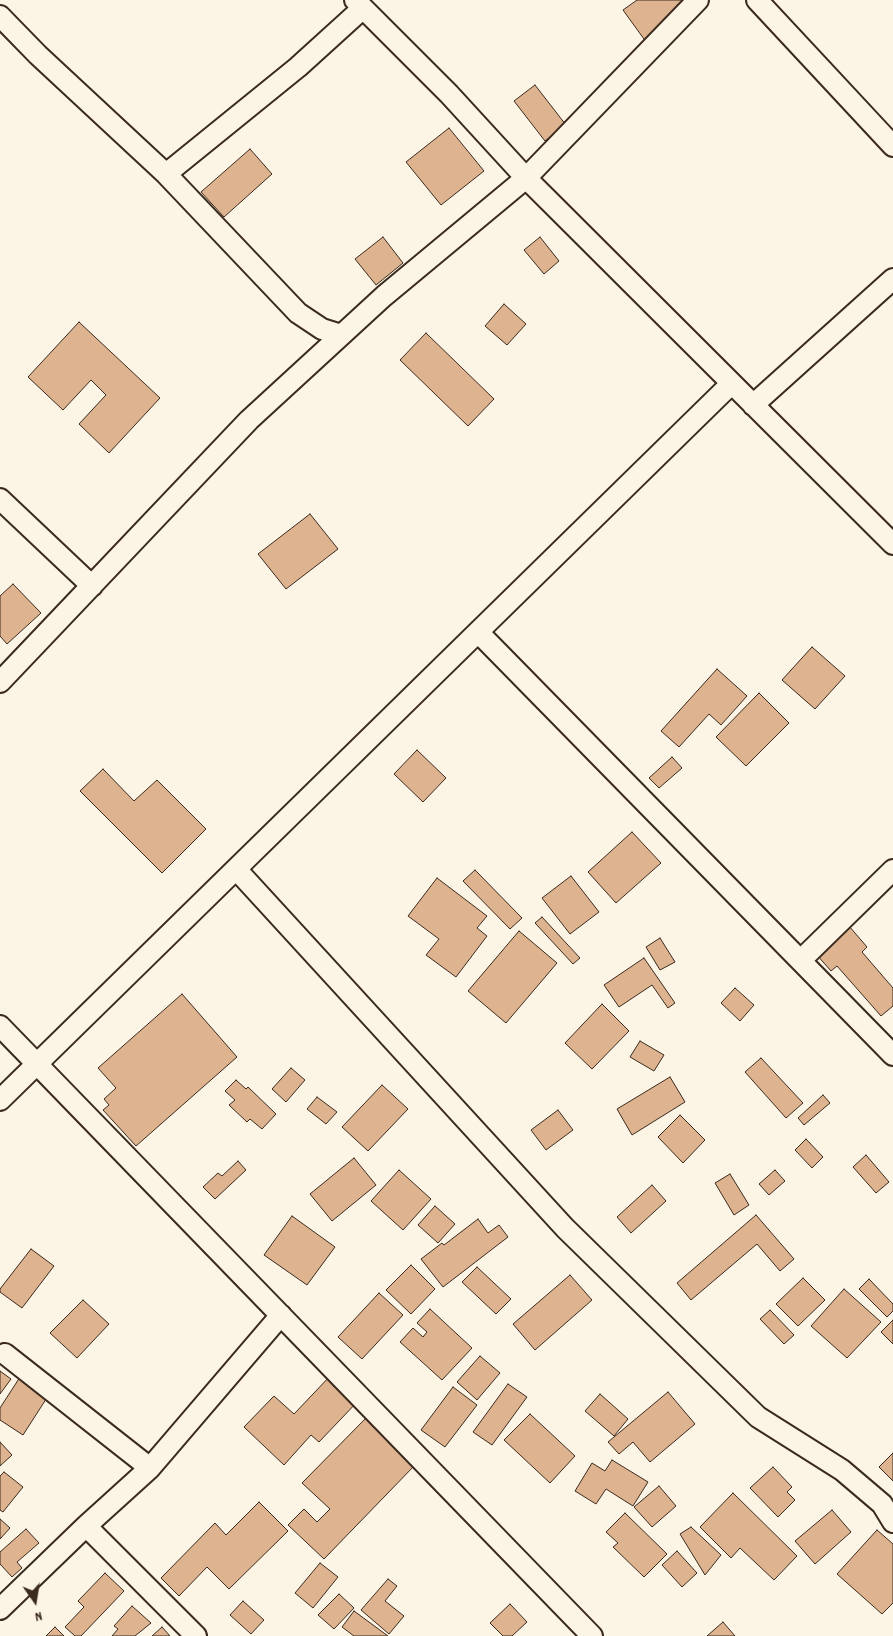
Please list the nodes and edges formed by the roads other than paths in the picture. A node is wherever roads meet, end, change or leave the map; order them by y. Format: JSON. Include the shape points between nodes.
{"nodes":[{"id":1,"x":698,"y":0,"type":"edge"},
{"id":2,"x":757,"y":0,"type":"edge"},
{"id":3,"x":359,"y":4,"type":"edge"},
{"id":4,"x":0,"y":16,"type":"edge"},
{"id":5,"x":893,"y":146,"type":"edge"},
{"id":6,"x":166,"y":174,"type":"junction"},
{"id":7,"x":526,"y":178,"type":"junction"},
{"id":8,"x":893,"y":279,"type":"edge"},
{"id":9,"x":341,"y":335,"type":"junction"},
{"id":10,"x":731,"y":384,"type":"junction"},
{"id":11,"x":753,"y":405,"type":"junction"},
{"id":12,"x":0,"y":499,"type":"edge"},
{"id":13,"x":893,"y":544,"type":"edge"},
{"id":14,"x":92,"y":586,"type":"junction"},
{"id":15,"x":478,"y":632,"type":"junction"},
{"id":16,"x":0,"y":682,"type":"edge"},
{"id":17,"x":236,"y":868,"type":"junction"},
{"id":18,"x":893,"y":870,"type":"edge"},
{"id":19,"x":801,"y":960,"type":"junction"},
{"id":20,"x":0,"y":1026,"type":"edge"},
{"id":21,"x":893,"y":1055,"type":"edge"},
{"id":22,"x":37,"y":1064,"type":"junction"},
{"id":23,"x":0,"y":1100,"type":"edge"},
{"id":24,"x":280,"y":1315,"type":"junction"},
{"id":25,"x":5,"y":1354,"type":"dead end"},
{"id":26,"x":150,"y":1468,"type":"junction"},
{"id":27,"x":893,"y":1522,"type":"edge"},
{"id":28,"x":86,"y":1526,"type":"junction"},
{"id":29,"x":0,"y":1609,"type":"edge"},
{"id":30,"x":196,"y":1636,"type":"edge"},
{"id":31,"x":592,"y":1636,"type":"edge"}],
"edges":[{"from":1,"to":7,"type":"street"},
{"from":2,"to":5,"type":"street"},
{"from":3,"to":6,"type":"street","via":[[298,67]]},
{"from":3,"to":7,"type":"street","via":[[449,94]]},
{"from":4,"to":6,"type":"street"},
{"from":6,"to":9,"type":"street","via":[[298,313],[322,329]]},
{"from":7,"to":9,"type":"street"},
{"from":7,"to":10,"type":"street"},
{"from":8,"to":11,"type":"street"},
{"from":9,"to":14,"type":"street","via":[[249,420]]},
{"from":10,"to":11,"type":"street"},
{"from":10,"to":15,"type":"street"},
{"from":11,"to":13,"type":"street"},
{"from":12,"to":14,"type":"street"},
{"from":14,"to":16,"type":"street"},
{"from":15,"to":17,"type":"street"},
{"from":15,"to":19,"type":"street"},
{"from":17,"to":22,"type":"street"},
{"from":17,"to":27,"type":"street","via":[[566,1228],[758,1417],[842,1470],[882,1504]]},
{"from":18,"to":19,"type":"street"},
{"from":19,"to":21,"type":"street"},
{"from":20,"to":22,"type":"street"},
{"from":22,"to":23,"type":"street"},
{"from":22,"to":24,"type":"street"},
{"from":24,"to":26,"type":"street"},
{"from":24,"to":31,"type":"street"},
{"from":25,"to":26,"type":"street"},
{"from":26,"to":28,"type":"street"},
{"from":28,"to":29,"type":"street"},
{"from":28,"to":30,"type":"street"}]}
